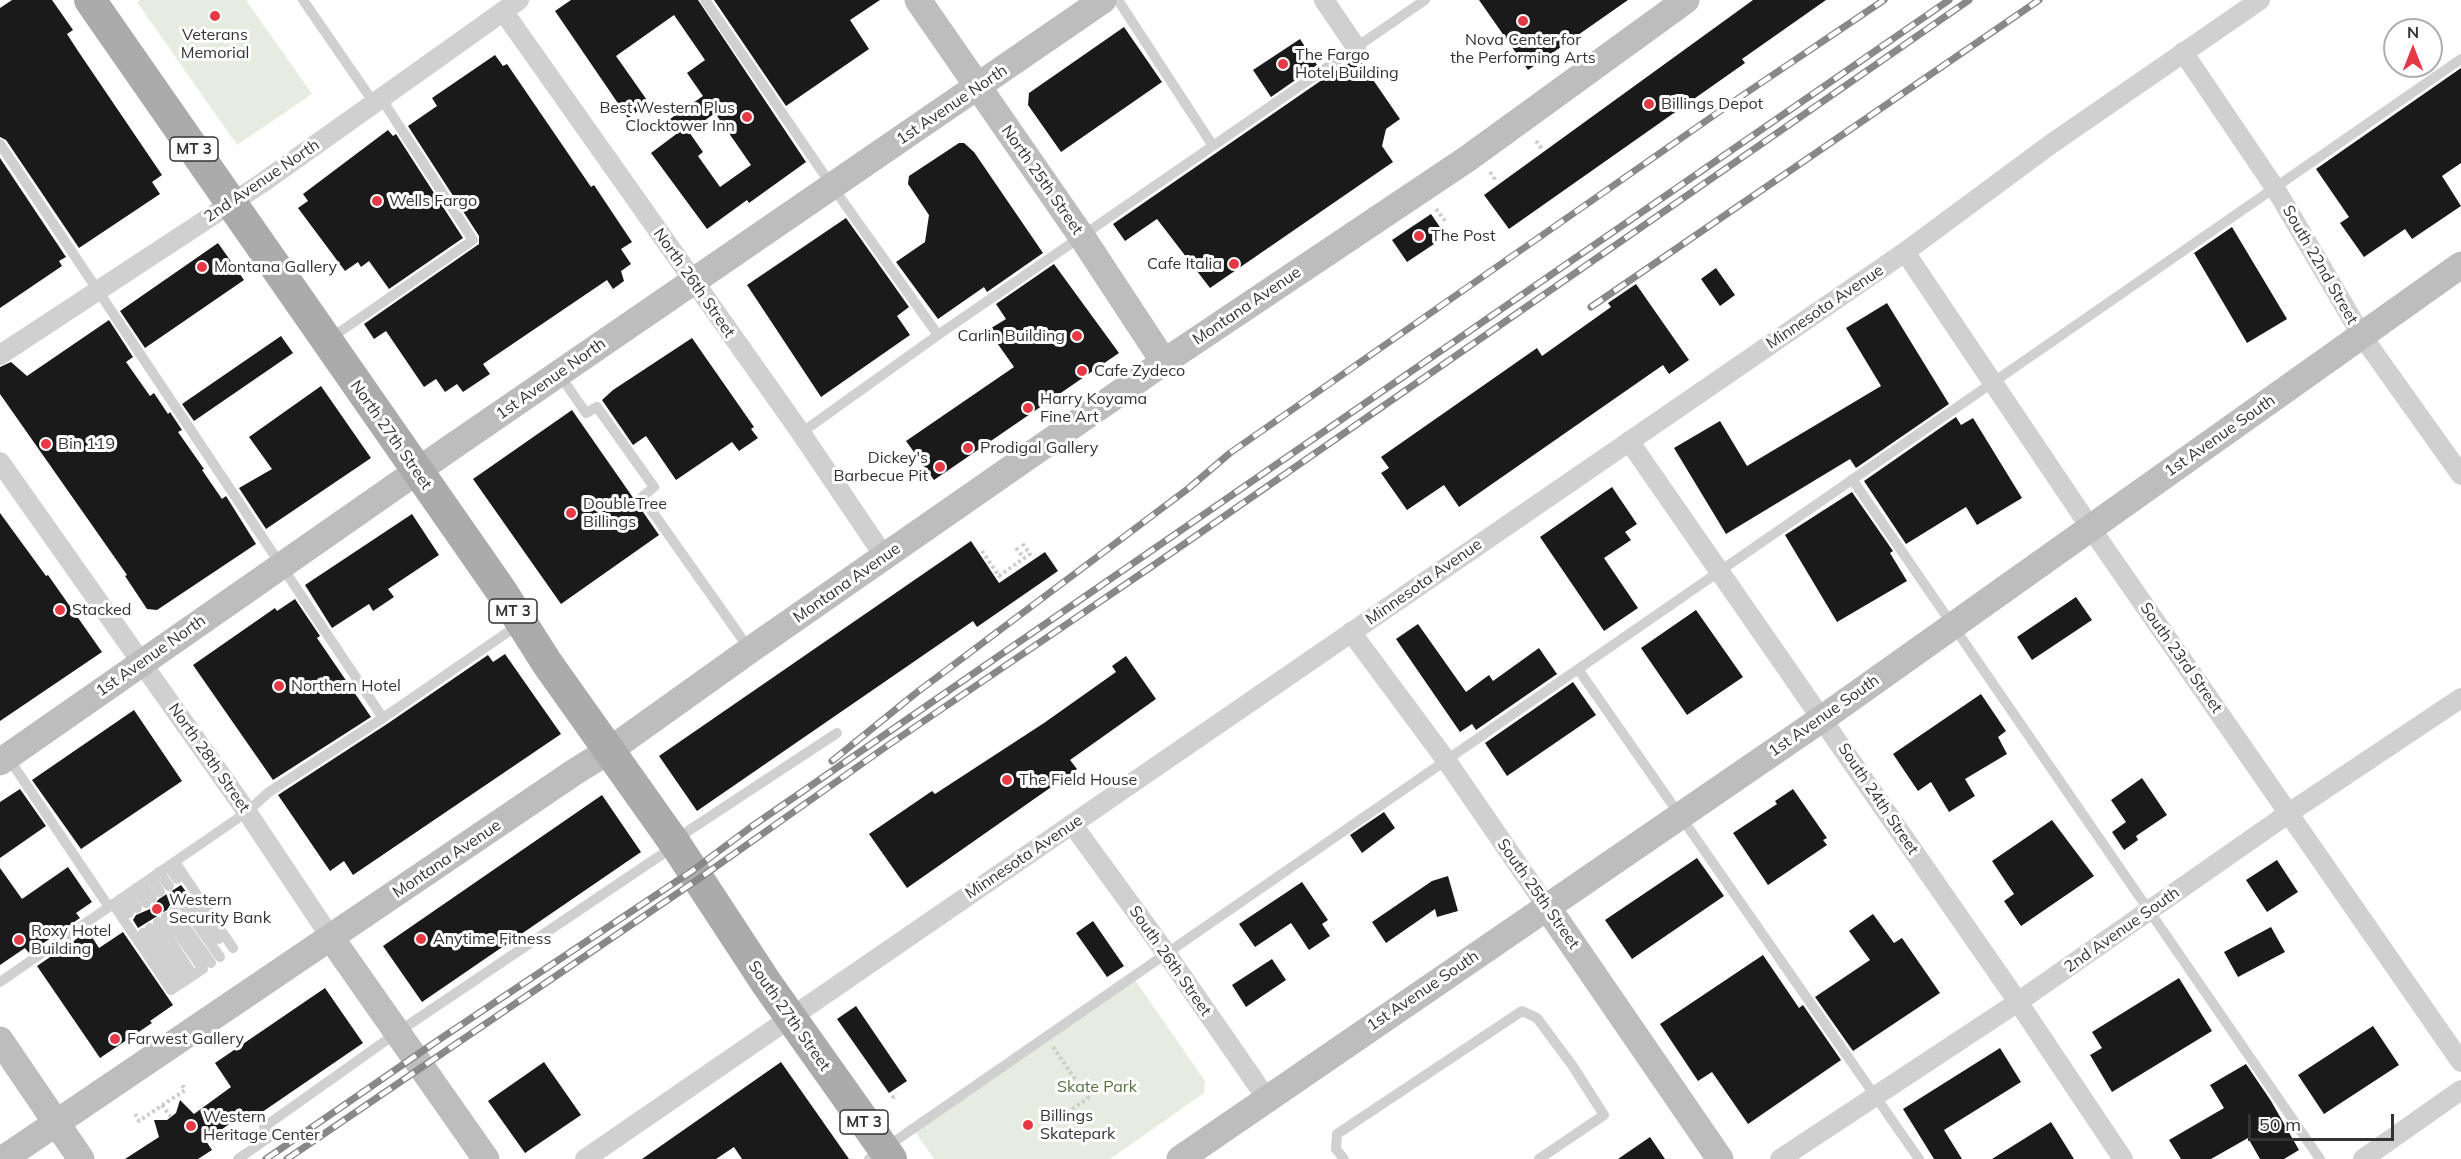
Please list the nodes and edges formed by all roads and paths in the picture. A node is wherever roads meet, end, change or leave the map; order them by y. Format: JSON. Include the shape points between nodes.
{"nodes":[{"id":1,"x":90,"y":0,"type":"edge"},
{"id":2,"x":303,"y":0,"type":"edge"},
{"id":3,"x":519,"y":0,"type":"edge"},
{"id":4,"x":705,"y":0,"type":"edge"},
{"id":5,"x":918,"y":0,"type":"edge"},
{"id":6,"x":1103,"y":0,"type":"edge"},
{"id":7,"x":1118,"y":0,"type":"edge"},
{"id":8,"x":1324,"y":0,"type":"edge"},
{"id":9,"x":1425,"y":0,"type":"edge"},
{"id":10,"x":1686,"y":0,"type":"edge"},
{"id":11,"x":2259,"y":0,"type":"edge"},
{"id":12,"x":503,"y":11,"type":"junction"},
{"id":13,"x":1356,"y":47,"type":"junction"},
{"id":14,"x":2183,"y":52,"type":"junction"},
{"id":15,"x":2461,"y":59,"type":"edge"},
{"id":16,"x":977,"y":87,"type":"junction"},
{"id":17,"x":378,"y":101,"type":"junction"},
{"id":18,"x":1536,"y":141,"type":"dead end"},
{"id":19,"x":0,"y":144,"type":"edge"},
{"id":20,"x":1213,"y":146,"type":"junction"},
{"id":21,"x":1542,"y":149,"type":"dead end"},
{"id":22,"x":1490,"y":172,"type":"dead end"},
{"id":23,"x":1496,"y":181,"type":"dead end"},
{"id":24,"x":832,"y":186,"type":"junction"},
{"id":25,"x":2275,"y":188,"type":"junction"},
{"id":26,"x":230,"y":203,"type":"junction"},
{"id":27,"x":1436,"y":209,"type":"dead end"},
{"id":28,"x":1446,"y":222,"type":"dead end"},
{"id":29,"x":1082,"y":237,"type":"junction"},
{"id":30,"x":1905,"y":252,"type":"junction"},
{"id":31,"x":2461,"y":265,"type":"edge"},
{"id":32,"x":693,"y":282,"type":"junction"},
{"id":33,"x":98,"y":291,"type":"junction"},
{"id":34,"x":938,"y":335,"type":"junction"},
{"id":35,"x":2362,"y":336,"type":"junction"},
{"id":36,"x":327,"y":341,"type":"junction"},
{"id":37,"x":0,"y":355,"type":"edge"},
{"id":38,"x":1164,"y":362,"type":"junction"},
{"id":39,"x":559,"y":374,"type":"junction"},
{"id":40,"x":1994,"y":382,"type":"junction"},
{"id":41,"x":801,"y":433,"type":"junction"},
{"id":42,"x":1629,"y":441,"type":"junction"},
{"id":43,"x":0,"y":462,"type":"edge"},
{"id":44,"x":417,"y":472,"type":"junction"},
{"id":45,"x":2461,"y":475,"type":"edge"},
{"id":46,"x":1852,"y":479,"type":"junction"},
{"id":47,"x":2090,"y":527,"type":"junction"},
{"id":48,"x":1022,"y":543,"type":"dead end"},
{"id":49,"x":1016,"y":548,"type":"dead end"},
{"id":50,"x":982,"y":551,"type":"dead end"},
{"id":51,"x":884,"y":556,"type":"junction"},
{"id":52,"x":1024,"y":558,"type":"junction"},
{"id":53,"x":282,"y":565,"type":"junction"},
{"id":54,"x":1721,"y":570,"type":"junction"},
{"id":55,"x":521,"y":623,"type":"junction"},
{"id":56,"x":1953,"y":625,"type":"junction"},
{"id":57,"x":1352,"y":632,"type":"junction"},
{"id":58,"x":750,"y":650,"type":"junction"},
{"id":59,"x":142,"y":662,"type":"junction"},
{"id":60,"x":1578,"y":669,"type":"junction"},
{"id":61,"x":2461,"y":698,"type":"edge"},
{"id":62,"x":383,"y":718,"type":"junction"},
{"id":63,"x":1823,"y":718,"type":"junction"},
{"id":64,"x":837,"y":733,"type":"dead end"},
{"id":65,"x":610,"y":750,"type":"junction"},
{"id":66,"x":2,"y":755,"type":"edge"},
{"id":67,"x":1446,"y":760,"type":"junction"},
{"id":68,"x":247,"y":812,"type":"junction"},
{"id":69,"x":2289,"y":813,"type":"junction"},
{"id":70,"x":1680,"y":815,"type":"junction"},
{"id":71,"x":1072,"y":824,"type":"junction"},
{"id":72,"x":680,"y":852,"type":"junction"},
{"id":73,"x":140,"y":885,"type":"junction"},
{"id":74,"x":153,"y":897,"type":"junction"},
{"id":75,"x":1547,"y":907,"type":"junction"},
{"id":76,"x":2149,"y":911,"type":"junction"},
{"id":77,"x":166,"y":917,"type":"junction"},
{"id":78,"x":332,"y":938,"type":"junction"},
{"id":79,"x":1166,"y":953,"type":"junction"},
{"id":80,"x":206,"y":967,"type":"junction"},
{"id":81,"x":0,"y":982,"type":"edge"},
{"id":82,"x":2018,"y":1002,"type":"junction"},
{"id":83,"x":790,"y":1018,"type":"junction"},
{"id":84,"x":398,"y":1032,"type":"junction"},
{"id":85,"x":1046,"y":1037,"type":"junction"},
{"id":86,"x":0,"y":1040,"type":"edge"},
{"id":87,"x":2461,"y":1062,"type":"edge"},
{"id":88,"x":181,"y":1083,"type":"dead end"},
{"id":89,"x":2461,"y":1090,"type":"edge"},
{"id":90,"x":897,"y":1094,"type":"dead end"},
{"id":91,"x":1875,"y":1096,"type":"junction"},
{"id":92,"x":892,"y":1098,"type":"dead end"},
{"id":93,"x":1267,"y":1099,"type":"junction"},
{"id":94,"x":162,"y":1105,"type":"junction"},
{"id":95,"x":1071,"y":1110,"type":"dead end"},
{"id":96,"x":135,"y":1114,"type":"dead end"},
{"id":97,"x":171,"y":1117,"type":"dead end"},
{"id":98,"x":57,"y":1122,"type":"junction"},
{"id":99,"x":882,"y":1156,"type":"edge"},
{"id":100,"x":3,"y":1159,"type":"edge"},
{"id":101,"x":81,"y":1159,"type":"edge"},
{"id":102,"x":238,"y":1159,"type":"edge"},
{"id":103,"x":486,"y":1159,"type":"edge"},
{"id":104,"x":585,"y":1159,"type":"edge"},
{"id":105,"x":1180,"y":1159,"type":"edge"},
{"id":106,"x":1342,"y":1159,"type":"edge"},
{"id":107,"x":1539,"y":1159,"type":"edge"},
{"id":108,"x":1720,"y":1159,"type":"edge"},
{"id":109,"x":1780,"y":1159,"type":"edge"},
{"id":110,"x":1919,"y":1159,"type":"edge"},
{"id":111,"x":2123,"y":1159,"type":"edge"},
{"id":112,"x":2320,"y":1159,"type":"edge"},
{"id":113,"x":2362,"y":1159,"type":"edge"}],
"edges":[{"from":1,"to":26,"type":"main road","name":"North 27th Street","number":"MT 3"},
{"from":2,"to":17,"type":"lane"},
{"from":3,"to":12,"type":"street","name":"2nd Avenue North"},
{"from":4,"to":24,"type":"lane"},
{"from":5,"to":16,"type":"main road","name":"North 25th Street"},
{"from":6,"to":16,"type":"main road","name":"1st Avenue North"},
{"from":7,"to":20,"type":"lane"},
{"from":8,"to":13,"type":"street"},
{"from":9,"to":13,"type":"lane"},
{"from":10,"to":38,"type":"main road","name":"Montana Avenue","via":[[1467,159]]},
{"from":11,"to":14,"type":"street","name":"Minnesota Avenue"},
{"from":12,"to":17,"type":"street","name":"2nd Avenue North"},
{"from":12,"to":32,"type":"street","name":"North 26th Street"},
{"from":13,"to":20,"type":"lane"},
{"from":14,"to":25,"type":"street","name":"South 22nd Street"},
{"from":14,"to":30,"type":"street","name":"Minnesota Avenue"},
{"from":15,"to":25,"type":"lane"},
{"from":16,"to":24,"type":"main road","name":"1st Avenue North"},
{"from":16,"to":29,"type":"main road","name":"North 25th Street"},
{"from":17,"to":26,"type":"street","name":"2nd Avenue North"},
{"from":17,"to":36,"type":"lane","via":[[473,240]]},
{"from":18,"to":21,"type":"path"},
{"from":19,"to":33,"type":"lane"},
{"from":20,"to":29,"type":"lane"},
{"from":22,"to":23,"type":"path"},
{"from":24,"to":32,"type":"main road","name":"1st Avenue North"},
{"from":24,"to":34,"type":"lane"},
{"from":25,"to":35,"type":"street","name":"South 22nd Street"},
{"from":25,"to":40,"type":"lane"},
{"from":26,"to":33,"type":"street","name":"2nd Avenue North"},
{"from":26,"to":36,"type":"main road","name":"North 27th Street","number":"MT 3"},
{"from":27,"to":28,"type":"path"},
{"from":29,"to":34,"type":"lane"},
{"from":29,"to":38,"type":"main road","name":"North 25th Street"},
{"from":30,"to":40,"type":"street","name":"South 23rd Street"},
{"from":30,"to":42,"type":"street","name":"Minnesota Avenue"},
{"from":31,"to":35,"type":"main road","name":"1st Avenue South"},
{"from":32,"to":39,"type":"main road","name":"1st Avenue North"},
{"from":32,"to":41,"type":"street","name":"North 26th Street"},
{"from":33,"to":37,"type":"street","name":"2nd Avenue North"},
{"from":33,"to":53,"type":"lane"},
{"from":34,"to":41,"type":"lane"},
{"from":35,"to":45,"type":"street","name":"South 22nd Street"},
{"from":35,"to":47,"type":"main road","name":"1st Avenue South"},
{"from":36,"to":44,"type":"main road","name":"North 27th Street","number":"MT 3"},
{"from":38,"to":51,"type":"main road","name":"Montana Avenue"},
{"from":39,"to":44,"type":"main road","name":"1st Avenue North"},
{"from":39,"to":58,"type":"lane","via":[[586,413],[597,407],[654,488],[642,497]]},
{"from":40,"to":46,"type":"lane"},
{"from":40,"to":47,"type":"street","name":"South 23rd Street"},
{"from":41,"to":51,"type":"street","name":"North 26th Street"},
{"from":42,"to":54,"type":"street","name":"South 24th Street"},
{"from":42,"to":57,"type":"street","name":"Minnesota Avenue"},
{"from":43,"to":59,"type":"street","name":"North 28th Street"},
{"from":44,"to":53,"type":"main road","name":"1st Avenue North"},
{"from":44,"to":55,"type":"main road","name":"North 27th Street","number":"MT 3"},
{"from":46,"to":54,"type":"lane"},
{"from":46,"to":56,"type":"lane"},
{"from":47,"to":56,"type":"main road","name":"1st Avenue South"},
{"from":47,"to":69,"type":"street","name":"South 23rd Street"},
{"from":48,"to":52,"type":"path","via":[[1030,554]]},
{"from":49,"to":52,"type":"path"},
{"from":50,"to":52,"type":"path","via":[[999,576]]},
{"from":51,"to":58,"type":"main road","name":"Montana Avenue"},
{"from":53,"to":59,"type":"main road","name":"1st Avenue North"},
{"from":53,"to":62,"type":"lane"},
{"from":54,"to":60,"type":"lane"},
{"from":54,"to":63,"type":"street","name":"South 24th Street"},
{"from":55,"to":62,"type":"lane"},
{"from":55,"to":65,"type":"main road","name":"North 27th Street","number":"MT 3"},
{"from":56,"to":63,"type":"main road","name":"1st Avenue South"},
{"from":56,"to":76,"type":"lane"},
{"from":57,"to":67,"type":"street","name":"South 25th Street"},
{"from":57,"to":71,"type":"street","name":"Minnesota Avenue"},
{"from":58,"to":65,"type":"main road","name":"Montana Avenue"},
{"from":59,"to":66,"type":"main road","name":"1st Avenue North"},
{"from":59,"to":68,"type":"street","name":"North 28th Street"},
{"from":60,"to":67,"type":"lane"},
{"from":60,"to":70,"type":"lane"},
{"from":61,"to":69,"type":"street","name":"2nd Avenue South"},
{"from":62,"to":68,"type":"lane","via":[[269,792]]},
{"from":63,"to":70,"type":"main road","name":"1st Avenue South"},
{"from":63,"to":82,"type":"street","name":"South 24th Street"},
{"from":64,"to":72,"type":"lane"},
{"from":65,"to":72,"type":"main road","name":"North 27th Street","number":"MT 3"},
{"from":65,"to":78,"type":"main road","name":"Montana Avenue"},
{"from":66,"to":73,"type":"lane"},
{"from":67,"to":75,"type":"street","name":"South 25th Street"},
{"from":67,"to":79,"type":"lane"},
{"from":68,"to":73,"type":"lane"},
{"from":68,"to":78,"type":"street","name":"North 28th Street"},
{"from":69,"to":76,"type":"street","name":"2nd Avenue South"},
{"from":69,"to":87,"type":"street","name":"South 23rd Street"},
{"from":70,"to":75,"type":"main road","name":"1st Avenue South"},
{"from":70,"to":91,"type":"lane"},
{"from":71,"to":79,"type":"street","name":"South 26th Street"},
{"from":71,"to":83,"type":"street","name":"Minnesota Avenue"},
{"from":72,"to":83,"type":"main road","name":"South 27th Street","number":"MT 3"},
{"from":72,"to":84,"type":"lane"},
{"from":73,"to":74,"type":"lane"},
{"from":73,"to":74,"type":"lane"},
{"from":73,"to":74,"type":"lane"},
{"from":73,"to":74,"type":"lane"},
{"from":73,"to":80,"type":"lane"},
{"from":73,"to":80,"type":"lane","via":[[171,990]]},
{"from":73,"to":81,"type":"lane"},
{"from":75,"to":93,"type":"main road","name":"1st Avenue South"},
{"from":75,"to":108,"type":"main road","name":"South 25th Street"},
{"from":76,"to":82,"type":"street","name":"2nd Avenue South"},
{"from":76,"to":112,"type":"lane"},
{"from":77,"to":80,"type":"lane"},
{"from":77,"to":80,"type":"lane"},
{"from":77,"to":80,"type":"lane"},
{"from":77,"to":80,"type":"lane"},
{"from":78,"to":84,"type":"main road","name":"North 28th Street"},
{"from":78,"to":98,"type":"main road","name":"Montana Avenue"},
{"from":79,"to":85,"type":"lane"},
{"from":79,"to":93,"type":"street","name":"South 26th Street"},
{"from":82,"to":91,"type":"street","name":"2nd Avenue South"},
{"from":82,"to":111,"type":"street","name":"South 24th Street"},
{"from":83,"to":99,"type":"main road","name":"South 27th Street","number":"MT 3"},
{"from":83,"to":104,"type":"street","name":"Minnesota Avenue"},
{"from":84,"to":102,"type":"lane","via":[[264,1127],[271,1136]]},
{"from":84,"to":103,"type":"main road","name":"North 28th Street"},
{"from":85,"to":95,"type":"path","via":[[1088,1098]]},
{"from":85,"to":99,"type":"lane"},
{"from":86,"to":98,"type":"main road"},
{"from":88,"to":94,"type":"path","via":[[185,1090]]},
{"from":89,"to":113,"type":"street"},
{"from":90,"to":92,"type":"path"},
{"from":91,"to":109,"type":"street","name":"2nd Avenue South"},
{"from":91,"to":110,"type":"lane"},
{"from":93,"to":105,"type":"main road","name":"1st Avenue South"},
{"from":94,"to":96,"type":"path","via":[[139,1120]]},
{"from":94,"to":97,"type":"path"},
{"from":98,"to":100,"type":"main road","name":"Montana Avenue"},
{"from":98,"to":101,"type":"main road"},
{"from":106,"to":107,"type":"lane","via":[[1336,1149],[1337,1134],[1522,1011],[1537,1018],[1604,1115]]}]}
